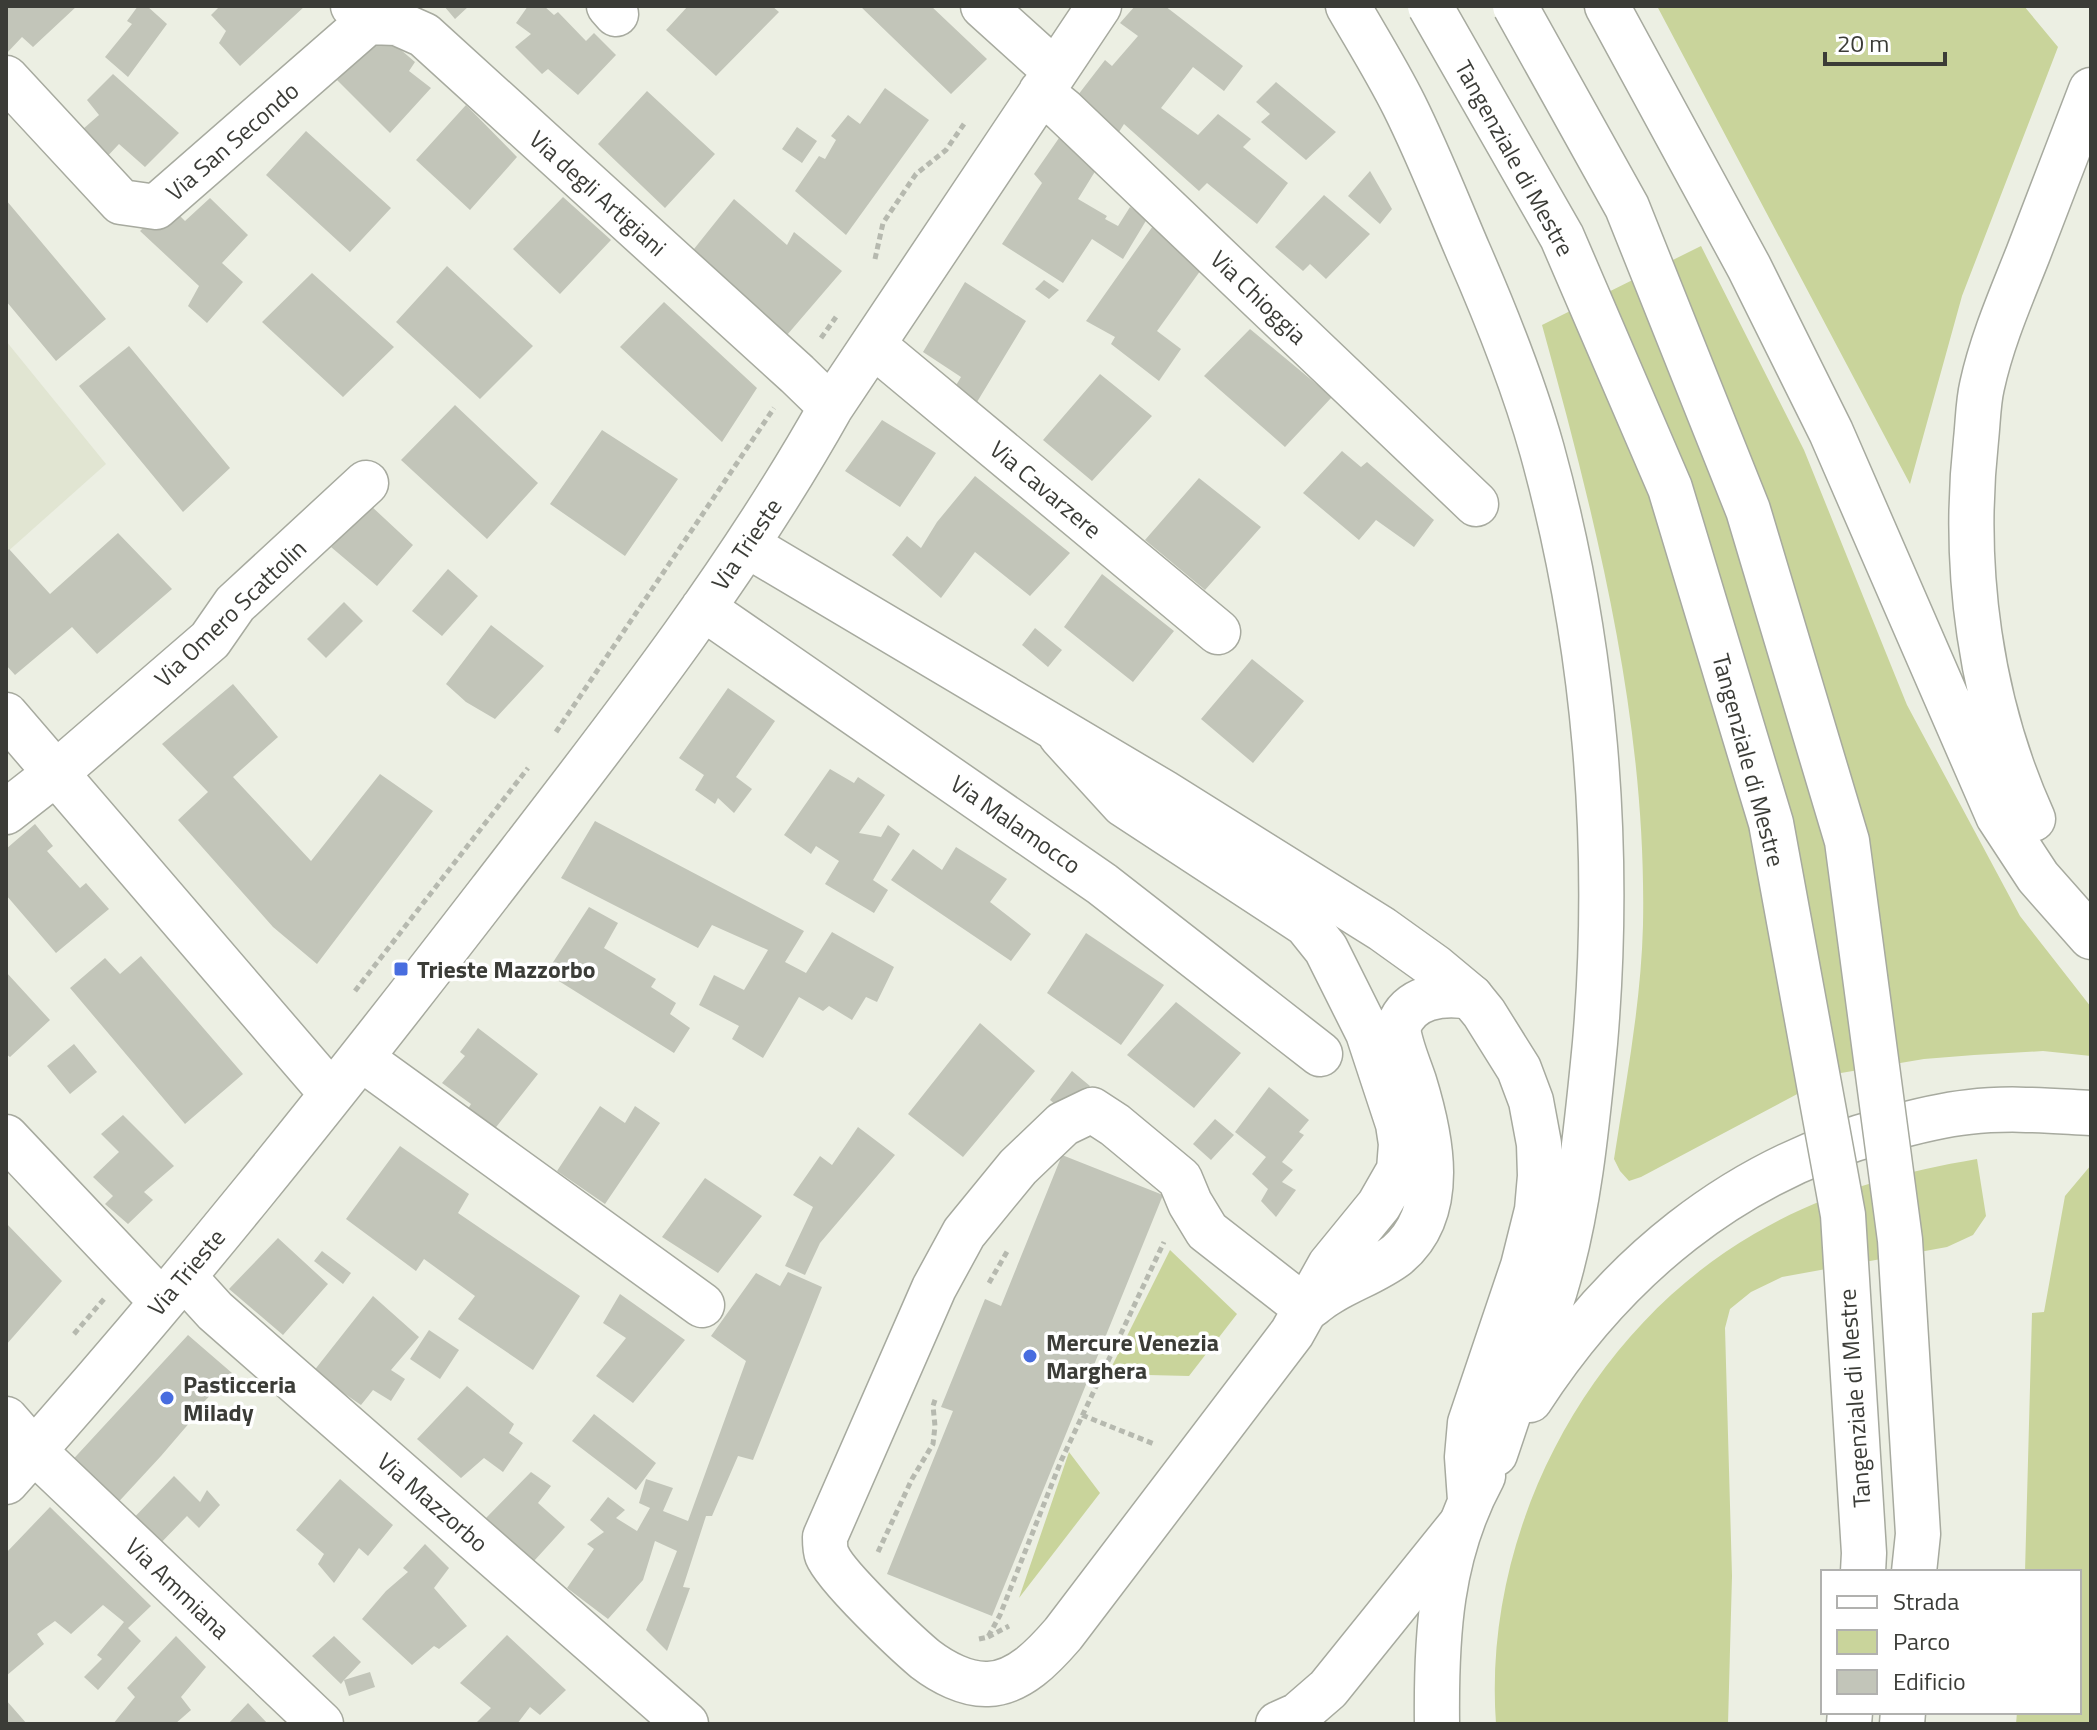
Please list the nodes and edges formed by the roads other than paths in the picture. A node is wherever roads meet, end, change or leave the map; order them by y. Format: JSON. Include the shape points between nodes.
{"nodes":[{"id":1,"x":983,"y":6,"type":"edge"},
{"id":2,"x":1099,"y":6,"type":"edge"},
{"id":3,"x":1348,"y":6,"type":"edge"},
{"id":4,"x":1430,"y":6,"type":"edge"},
{"id":5,"x":1515,"y":6,"type":"edge"},
{"id":6,"x":1607,"y":6,"type":"edge"},
{"id":7,"x":371,"y":11,"type":"edge"},
{"id":8,"x":6,"y":78,"type":"edge"},
{"id":9,"x":1048,"y":82,"type":"junction"},
{"id":10,"x":2091,"y":90,"type":"edge"},
{"id":11,"x":873,"y":345,"type":"junction"},
{"id":12,"x":831,"y":407,"type":"junction"},
{"id":13,"x":366,"y":483,"type":"dead end"},
{"id":14,"x":1476,"y":504,"type":"dead end"},
{"id":15,"x":747,"y":545,"type":"junction"},
{"id":16,"x":703,"y":608,"type":"junction"},
{"id":17,"x":1218,"y":632,"type":"dead end"},
{"id":18,"x":6,"y":715,"type":"edge"},
{"id":19,"x":1050,"y":725,"type":"junction"},
{"id":20,"x":56,"y":773,"type":"junction"},
{"id":21,"x":6,"y":812,"type":"edge"},
{"id":22,"x":2086,"y":932,"type":"edge"},
{"id":23,"x":1471,"y":997,"type":"junction"},
{"id":24,"x":1320,"y":1054,"type":"dead end"},
{"id":25,"x":362,"y":1059,"type":"junction"},
{"id":26,"x":331,"y":1093,"type":"junction"},
{"id":27,"x":2091,"y":1113,"type":"edge"},
{"id":28,"x":6,"y":1137,"type":"edge"},
{"id":29,"x":173,"y":1289,"type":"junction"},
{"id":30,"x":702,"y":1305,"type":"dead end"},
{"id":31,"x":1307,"y":1309,"type":"junction"},
{"id":32,"x":6,"y":1419,"type":"edge"},
{"id":33,"x":1495,"y":1454,"type":"junction"},
{"id":34,"x":20,"y":1466,"type":"edge"},
{"id":35,"x":1466,"y":1512,"type":"junction"},
{"id":36,"x":1863,"y":1570,"type":"edge"},
{"id":37,"x":1914,"y":1570,"type":"edge"},
{"id":38,"x":321,"y":1724,"type":"edge"},
{"id":39,"x":686,"y":1724,"type":"edge"},
{"id":40,"x":1278,"y":1724,"type":"edge"},
{"id":41,"x":1437,"y":1724,"type":"edge"}],
"edges":[{"from":1,"to":9,"type":"main road","name":"Via Chioggia"},
{"from":2,"to":9,"type":"main road","name":"Via Trieste"},
{"from":3,"to":33,"type":"main road","via":[[1403,103],[1515,369],[1541,446],[1577,609],[1593,731],[1603,895],[1601,975],[1580,1171],[1555,1291]]},
{"from":4,"to":36,"type":"main road","name":"Tangenziale di Mestre","bridge":true,"via":[[1562,237],[1664,474],[1771,823],[1843,1215]]},
{"from":5,"to":37,"type":"main road","bridge":true,"via":[[1627,207],[1748,510],[1847,841],[1900,1240],[1918,1534]]},
{"from":6,"to":22,"type":"main road","via":[[1749,267],[1831,432],[1998,816],[2038,877]]},
{"from":7,"to":8,"type":"main road","name":"Via San Secondo","via":[[156,207],[121,202]]},
{"from":7,"to":12,"type":"main road","name":"Via degli Artigiani","via":[[424,35]]},
{"from":9,"to":11,"type":"main road","name":"Via Trieste"},
{"from":9,"to":14,"type":"main road","name":"Via Chioggia","via":[[1075,121]]},
{"from":10,"to":22,"type":"main road","via":[[1985,374],[1970,513],[1983,658],[1994,708],[2012,772]]},
{"from":11,"to":12,"type":"main road","name":"Via Trieste"},
{"from":11,"to":17,"type":"main road","name":"Via Cavarzere"},
{"from":12,"to":15,"type":"main road","name":"Via Trieste"},
{"from":13,"to":20,"type":"main road","name":"Via Omero Scattolin","via":[[235,604],[210,640]]},
{"from":15,"to":16,"type":"main road","name":"Via Trieste"},
{"from":15,"to":19,"type":"main road"},
{"from":16,"to":24,"type":"main road","name":"Via Malamocco","via":[[1102,884]]},
{"from":16,"to":25,"type":"main road","name":"Via Trieste"},
{"from":18,"to":20,"type":"main road"},
{"from":19,"to":23,"type":"main road","via":[[1382,929]]},
{"from":19,"to":31,"type":"main road","via":[[1123,804],[1306,924],[1326,949],[1368,1033],[1398,1124],[1401,1162],[1389,1190],[1330,1265]]},
{"from":20,"to":21,"type":"main road","name":"Via Omero Scattolin"},
{"from":20,"to":26,"type":"main road"},
{"from":23,"to":31,"type":"main road","via":[[1432,997],[1410,1009],[1399,1024],[1430,1152],[1430,1195],[1420,1225],[1400,1252]]},
{"from":23,"to":35,"type":"main road","via":[[1519,1069],[1536,1122],[1540,1176],[1523,1266],[1470,1423]]},
{"from":25,"to":26,"type":"main road","name":"Via Trieste"},
{"from":25,"to":30,"type":"main road"},
{"from":26,"to":29,"type":"main road","name":"Via Trieste"},
{"from":27,"to":33,"type":"main road","via":[[1968,1112],[1848,1140],[1783,1166],[1677,1233],[1642,1265],[1550,1370]]},
{"from":28,"to":29,"type":"main road","name":"Via Mazzorbo"},
{"from":29,"to":34,"type":"main road","name":"Via Trieste"},
{"from":29,"to":39,"type":"main road","name":"Via Mazzorbo","via":[[215,1311]]},
{"from":31,"to":31,"type":"main road","via":[[1063,1634],[1019,1675],[989,1685],[972,1683],[925,1659],[841,1578],[826,1554],[825,1537],[934,1288],[966,1229],[1063,1124],[1092,1110],[1115,1125],[1180,1179],[1207,1231]]},
{"from":32,"to":34,"type":"main road","name":"Via Ammiana"},
{"from":33,"to":35,"type":"main road"},
{"from":34,"to":38,"type":"main road","name":"Via Ammiana"},
{"from":35,"to":40,"type":"main road","via":[[1333,1683],[1307,1709]]},
{"from":35,"to":41,"type":"main road","via":[[1449,1557],[1441,1605]]}]}
